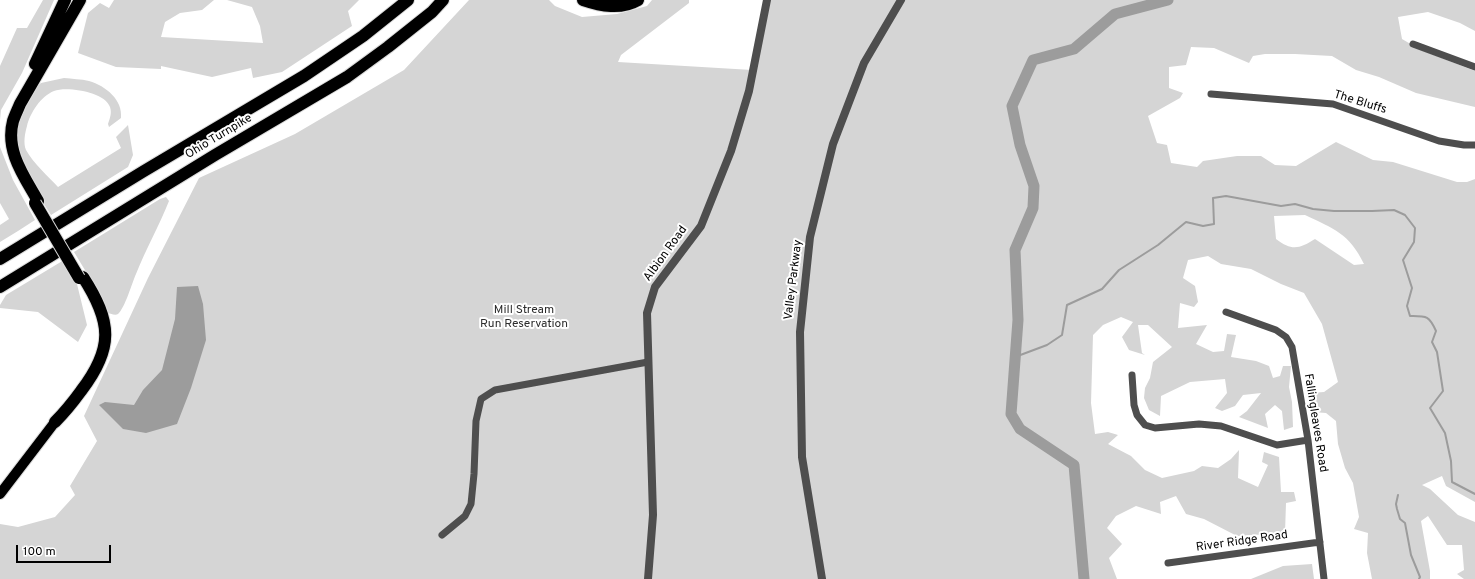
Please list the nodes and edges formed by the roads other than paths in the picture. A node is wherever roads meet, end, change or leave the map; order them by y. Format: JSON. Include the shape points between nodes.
{"nodes":[{"id":1,"x":65,"y":0,"type":"edge"},
{"id":2,"x":80,"y":0,"type":"edge"},
{"id":3,"x":394,"y":0,"type":"edge"},
{"id":4,"x":408,"y":0,"type":"edge"},
{"id":5,"x":444,"y":0,"type":"edge"},
{"id":6,"x":449,"y":0,"type":"edge"},
{"id":7,"x":583,"y":0,"type":"edge"},
{"id":8,"x":638,"y":0,"type":"edge"},
{"id":9,"x":766,"y":0,"type":"edge"},
{"id":10,"x":901,"y":0,"type":"edge"},
{"id":11,"x":432,"y":12,"type":"junction"},
{"id":12,"x":363,"y":36,"type":"junction"},
{"id":13,"x":1413,"y":44,"type":"dead end"},
{"id":14,"x":1475,"y":67,"type":"edge"},
{"id":15,"x":1211,"y":94,"type":"dead end"},
{"id":16,"x":1475,"y":145,"type":"edge"},
{"id":17,"x":36,"y":202,"type":"junction"},
{"id":18,"x":0,"y":259,"type":"edge"},
{"id":19,"x":0,"y":287,"type":"edge"},
{"id":20,"x":1226,"y":312,"type":"dead end"},
{"id":21,"x":648,"y":362,"type":"junction"},
{"id":22,"x":1132,"y":376,"type":"dead end"},
{"id":23,"x":55,"y":422,"type":"joint"},
{"id":24,"x":1308,"y":440,"type":"junction"},
{"id":25,"x":0,"y":494,"type":"edge"},
{"id":26,"x":442,"y":534,"type":"dead end"},
{"id":27,"x":1320,"y":542,"type":"junction"},
{"id":28,"x":1168,"y":563,"type":"dead end"},
{"id":29,"x":648,"y":579,"type":"edge"},
{"id":30,"x":822,"y":579,"type":"edge"},
{"id":31,"x":1324,"y":579,"type":"edge"}],
"edges":[{"from":1,"to":17,"type":"highway","via":[[11,113],[6,129],[9,155]]},
{"from":2,"to":17,"type":"highway","via":[[13,120],[12,149]]},
{"from":3,"to":12,"type":"highway"},
{"from":4,"to":12,"type":"highway","name":"Ohio Turnpike"},
{"from":5,"to":11,"type":"highway","name":"Ohio Turnpike"},
{"from":6,"to":11,"type":"highway"},
{"from":7,"to":8,"type":"highway","via":[[617,6]]},
{"from":9,"to":21,"type":"street","name":"Albion Road","via":[[749,91],[732,151],[701,226],[655,287],[647,313]]},
{"from":10,"to":30,"type":"street","name":"Valley Parkway","via":[[864,63],[832,144],[810,237],[800,332],[802,457]]},
{"from":11,"to":19,"type":"highway","name":"Ohio Turnpike","via":[[347,77]]},
{"from":12,"to":18,"type":"highway","name":"Ohio Turnpike","via":[[304,76]]},
{"from":13,"to":14,"type":"street"},
{"from":15,"to":16,"type":"street","name":"The Bluffs","via":[[1332,104],[1439,141]]},
{"from":17,"to":23,"type":"highway","via":[[99,305],[106,342],[103,356],[93,376]]},
{"from":20,"to":24,"type":"street","name":"Fallingleaves Road","via":[[1276,330],[1286,337],[1292,347]]},
{"from":21,"to":26,"type":"street","via":[[495,390],[481,400],[476,421],[471,504],[465,516]]},
{"from":21,"to":29,"type":"street","name":"Albion Road","via":[[653,515]]},
{"from":22,"to":24,"type":"street","via":[[1134,405],[1137,415],[1145,425],[1155,428],[1199,424],[1221,426],[1277,445]]},
{"from":23,"to":25,"type":"main road"},
{"from":24,"to":27,"type":"street","name":"Fallingleaves Road"},
{"from":27,"to":28,"type":"street","name":"River Ridge Road"},
{"from":27,"to":31,"type":"street","name":"Fallingleaves Road"}]}
